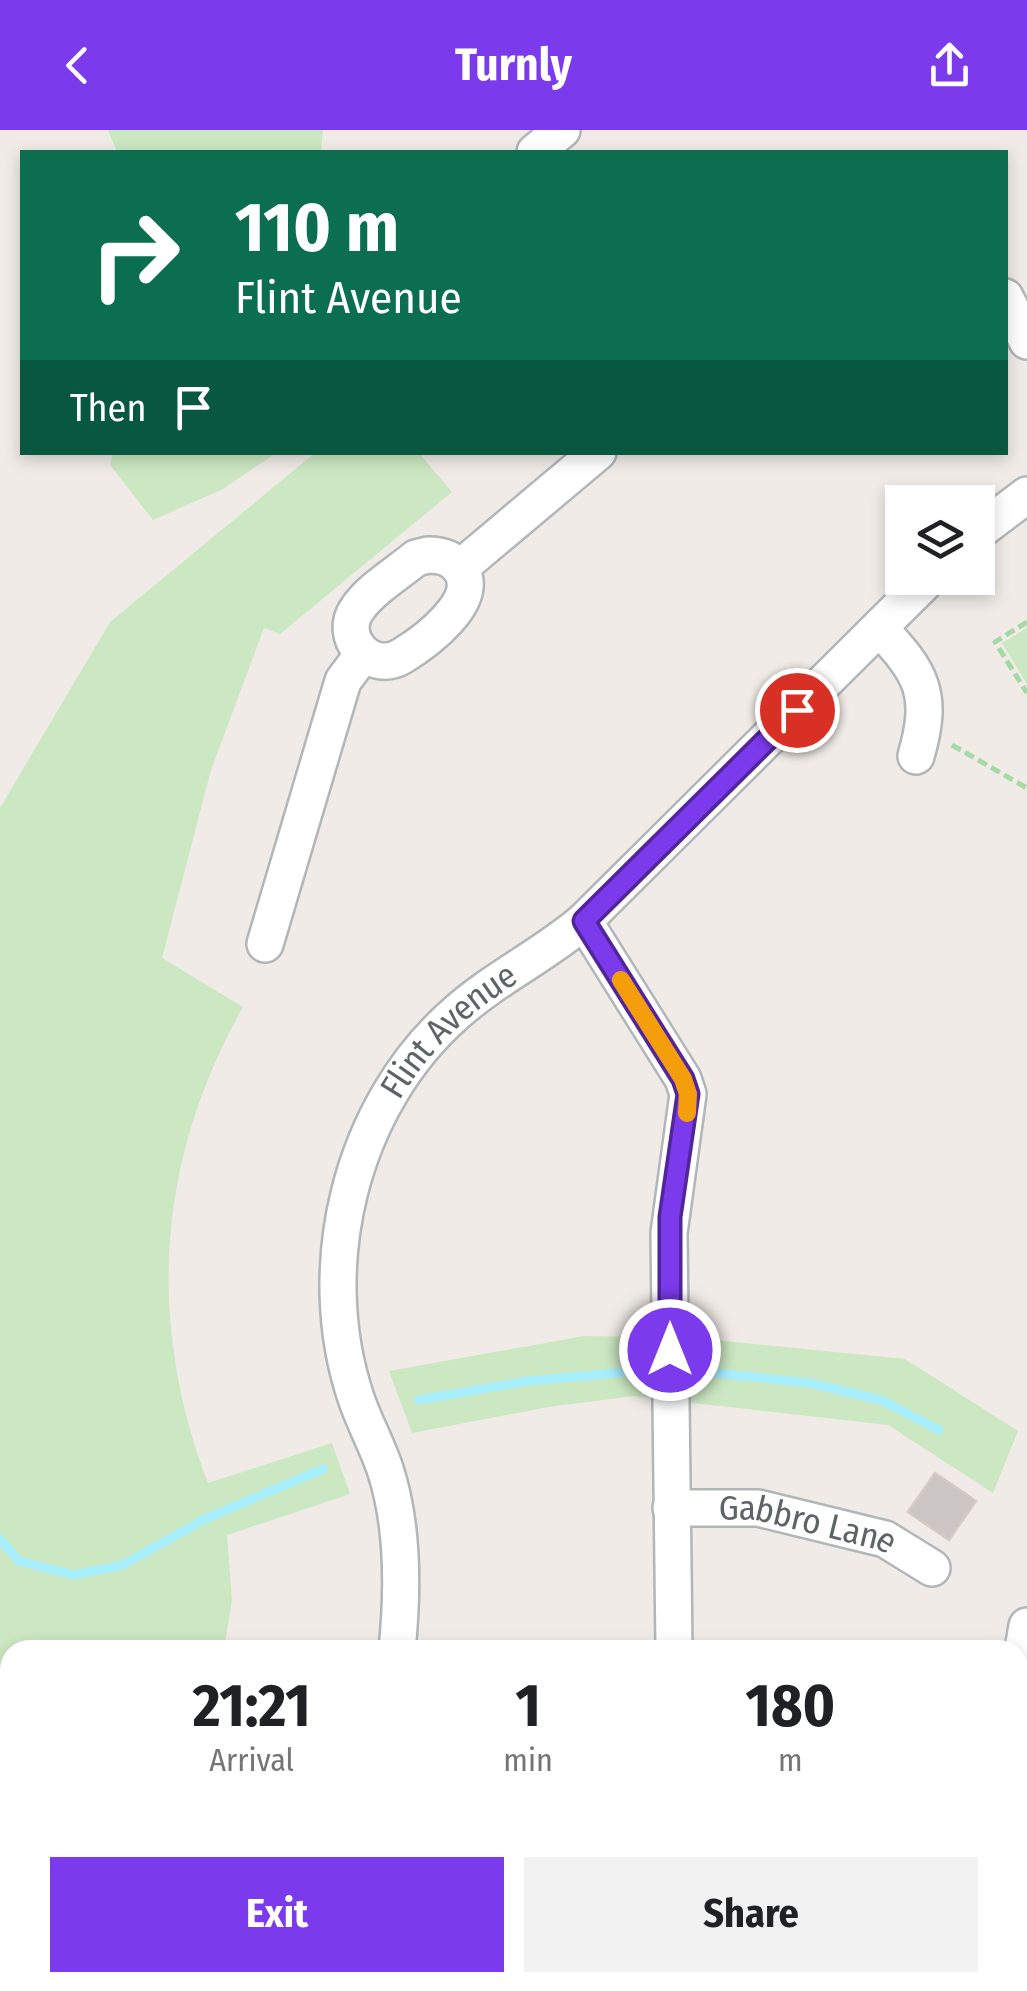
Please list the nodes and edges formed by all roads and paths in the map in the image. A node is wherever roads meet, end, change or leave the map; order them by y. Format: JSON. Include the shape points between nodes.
{"nodes":[{"id":1,"x":562,"y":130,"type":"edge"},
{"id":2,"x":537,"y":150,"type":"edge"},
{"id":3,"x":1008,"y":303,"type":"edge"},
{"id":4,"x":1027,"y":341,"type":"edge"},
{"id":5,"x":594,"y":455,"type":"edge"},
{"id":6,"x":1027,"y":495,"type":"edge"},
{"id":7,"x":995,"y":519,"type":"edge"},
{"id":8,"x":460,"y":568,"type":"junction"},
{"id":9,"x":912,"y":595,"type":"edge"},
{"id":10,"x":1027,"y":622,"type":"edge"},
{"id":11,"x":879,"y":628,"type":"junction"},
{"id":12,"x":363,"y":654,"type":"junction"},
{"id":13,"x":1027,"y":693,"type":"edge"},
{"id":14,"x":920,"y":742,"type":"joint"},
{"id":15,"x":1027,"y":788,"type":"edge"},
{"id":16,"x":584,"y":921,"type":"junction"},
{"id":17,"x":265,"y":944,"type":"dead end"},
{"id":18,"x":670,"y":1508,"type":"junction"},
{"id":19,"x":932,"y":1568,"type":"dead end"},
{"id":20,"x":397,"y":1640,"type":"edge"},
{"id":21,"x":674,"y":1640,"type":"edge"}],
"edges":[{"from":1,"to":2,"type":"street"},
{"from":3,"to":4,"type":"street"},
{"from":5,"to":8,"type":"street"},
{"from":6,"to":7,"type":"street"},
{"from":8,"to":12,"type":"street","via":[[466,589],[458,610],[400,658],[388,662]]},
{"from":8,"to":12,"type":"street","via":[[440,555],[416,558],[358,606],[350,632]]},
{"from":9,"to":11,"type":"street","name":"Flint Avenue"},
{"from":10,"to":13,"type":"path","via":[[995,642]]},
{"from":11,"to":14,"type":"street","via":[[921,680],[926,702]]},
{"from":11,"to":16,"type":"street","name":"Flint Avenue"},
{"from":12,"to":17,"type":"street","via":[[343,681]]},
{"from":14,"to":15,"type":"path"},
{"from":16,"to":18,"type":"street","via":[[688,1094],[669,1233]]},
{"from":16,"to":20,"type":"street","name":"Flint Avenue","via":[[488,987],[420,1049],[368,1136],[350,1189],[336,1289],[356,1397],[395,1512]]},
{"from":18,"to":19,"type":"street","name":"Gabbro Lane","via":[[758,1508],[886,1539]]},
{"from":18,"to":21,"type":"street"}]}
